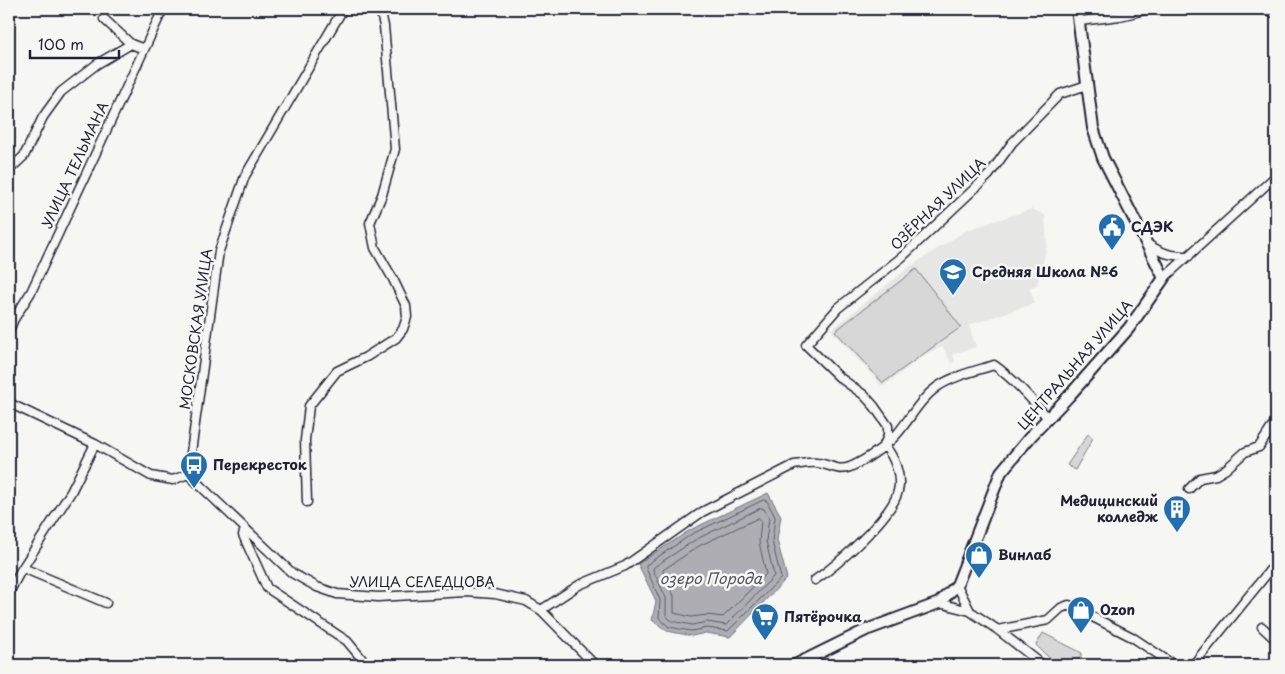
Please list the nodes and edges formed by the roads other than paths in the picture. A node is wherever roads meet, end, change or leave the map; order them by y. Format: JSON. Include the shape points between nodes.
{"nodes":[{"id":1,"x":164,"y":9,"type":"edge"},
{"id":2,"x":343,"y":9,"type":"edge"},
{"id":3,"x":380,"y":9,"type":"edge"},
{"id":4,"x":1077,"y":9,"type":"edge"},
{"id":5,"x":1149,"y":9,"type":"edge"},
{"id":6,"x":1264,"y":9,"type":"edge"},
{"id":7,"x":1276,"y":14,"type":"edge"},
{"id":8,"x":104,"y":19,"type":"dead end"},
{"id":9,"x":1080,"y":21,"type":"junction"},
{"id":10,"x":131,"y":44,"type":"junction"},
{"id":11,"x":144,"y":49,"type":"junction"},
{"id":12,"x":1087,"y":85,"type":"junction"},
{"id":13,"x":9,"y":170,"type":"edge"},
{"id":14,"x":1276,"y":176,"type":"edge"},
{"id":15,"x":1147,"y":244,"type":"junction"},
{"id":16,"x":1189,"y":256,"type":"junction"},
{"id":17,"x":1164,"y":278,"type":"junction"},
{"id":18,"x":9,"y":331,"type":"edge"},
{"id":19,"x":9,"y":403,"type":"edge"},
{"id":20,"x":1048,"y":418,"type":"junction"},
{"id":21,"x":1276,"y":420,"type":"edge"},
{"id":22,"x":95,"y":444,"type":"junction"},
{"id":23,"x":884,"y":445,"type":"junction"},
{"id":24,"x":188,"y":474,"type":"junction"},
{"id":25,"x":1189,"y":488,"type":"dead end"},
{"id":26,"x":307,"y":502,"type":"dead end"},
{"id":27,"x":245,"y":529,"type":"junction"},
{"id":28,"x":23,"y":568,"type":"junction"},
{"id":29,"x":1273,"y":572,"type":"edge"},
{"id":30,"x":815,"y":580,"type":"dead end"},
{"id":31,"x":957,"y":585,"type":"junction"},
{"id":32,"x":9,"y":593,"type":"edge"},
{"id":33,"x":106,"y":603,"type":"dead end"},
{"id":34,"x":939,"y":603,"type":"junction"},
{"id":35,"x":541,"y":610,"type":"junction"},
{"id":36,"x":970,"y":610,"type":"junction"},
{"id":37,"x":1262,"y":627,"type":"dead end"},
{"id":38,"x":998,"y":630,"type":"junction"},
{"id":39,"x":1276,"y":640,"type":"edge"},
{"id":40,"x":367,"y":665,"type":"edge"},
{"id":41,"x":595,"y":665,"type":"edge"},
{"id":42,"x":796,"y":665,"type":"edge"},
{"id":43,"x":1042,"y":665,"type":"edge"},
{"id":44,"x":1174,"y":665,"type":"edge"},
{"id":45,"x":1194,"y":665,"type":"edge"}],
"edges":[{"from":1,"to":11,"type":"street","name":"УЛИЦА ТЕЛЬМАНА"},
{"from":2,"to":24,"type":"street","name":"МОСКОВСКАЯ УЛИЦА","via":[[245,176],[219,251]]},
{"from":3,"to":26,"type":"street","via":[[395,149],[370,223],[375,248],[406,306],[407,317],[396,338],[337,371],[309,406],[304,440]]},
{"from":4,"to":9,"type":"main road"},
{"from":5,"to":9,"type":"street"},
{"from":6,"to":7,"type":"street"},
{"from":8,"to":10,"type":"street"},
{"from":9,"to":12,"type":"main road"},
{"from":10,"to":11,"type":"street"},
{"from":10,"to":13,"type":"street","via":[[97,64],[61,92],[43,117],[24,156]]},
{"from":11,"to":18,"type":"street","name":"УЛИЦА ТЕЛЬМАНА","via":[[31,292]]},
{"from":12,"to":15,"type":"main road","via":[[1093,128],[1103,158]]},
{"from":12,"to":23,"type":"street","name":"ОЗЁРНАЯ УЛИЦА","via":[[1060,94],[1012,143],[988,175],[902,257],[838,308],[806,345],[839,378],[874,406],[888,426]]},
{"from":14,"to":16,"type":"street","name":"ЦЕНТРАЛЬНАЯ УЛИЦА"},
{"from":15,"to":16,"type":"street","via":[[1171,256]]},
{"from":15,"to":17,"type":"main road"},
{"from":16,"to":17,"type":"street","name":"ЦЕНТРАЛЬНАЯ УЛИЦА"},
{"from":17,"to":20,"type":"main road","name":"ЦЕНТРАЛЬНАЯ УЛИЦА","via":[[1129,328]]},
{"from":19,"to":22,"type":"street"},
{"from":20,"to":23,"type":"street","via":[[1020,386],[994,365],[935,388]]},
{"from":20,"to":31,"type":"main road","name":"ЦЕНТРАЛЬНАЯ УЛИЦА","via":[[1001,472]]},
{"from":21,"to":25,"type":"street","via":[[1259,447],[1245,452],[1216,475],[1200,478]]},
{"from":22,"to":24,"type":"street","via":[[151,476],[173,480]]},
{"from":22,"to":28,"type":"street","via":[[71,492]]},
{"from":23,"to":30,"type":"street","via":[[893,458],[898,476],[898,491],[891,507],[829,571]]},
{"from":23,"to":35,"type":"street","via":[[863,461],[842,470],[818,463],[794,465],[702,512],[625,566],[578,585]]},
{"from":24,"to":27,"type":"street","name":"УЛИЦА СЕЛЕДЦОВА"},
{"from":27,"to":35,"type":"street","name":"УЛИЦА СЕЛЕДЦОВА","via":[[292,574],[337,594],[378,597],[466,592],[495,594],[526,601]]},
{"from":27,"to":40,"type":"street","via":[[243,535],[267,588],[347,641]]},
{"from":28,"to":32,"type":"street"},
{"from":28,"to":33,"type":"street"},
{"from":29,"to":45,"type":"street"},
{"from":31,"to":34,"type":"main road","name":"ЦЕНТРАЛЬНАЯ УЛИЦА"},
{"from":31,"to":36,"type":"street"},
{"from":34,"to":36,"type":"street"},
{"from":34,"to":42,"type":"main road","via":[[866,630]]},
{"from":35,"to":41,"type":"street","name":"УЛИЦА СЕЛЕДЦОВА"},
{"from":36,"to":38,"type":"street"},
{"from":37,"to":39,"type":"street"},
{"from":38,"to":43,"type":"street"},
{"from":38,"to":44,"type":"street","via":[[1048,620],[1069,605],[1132,637]]}]}
